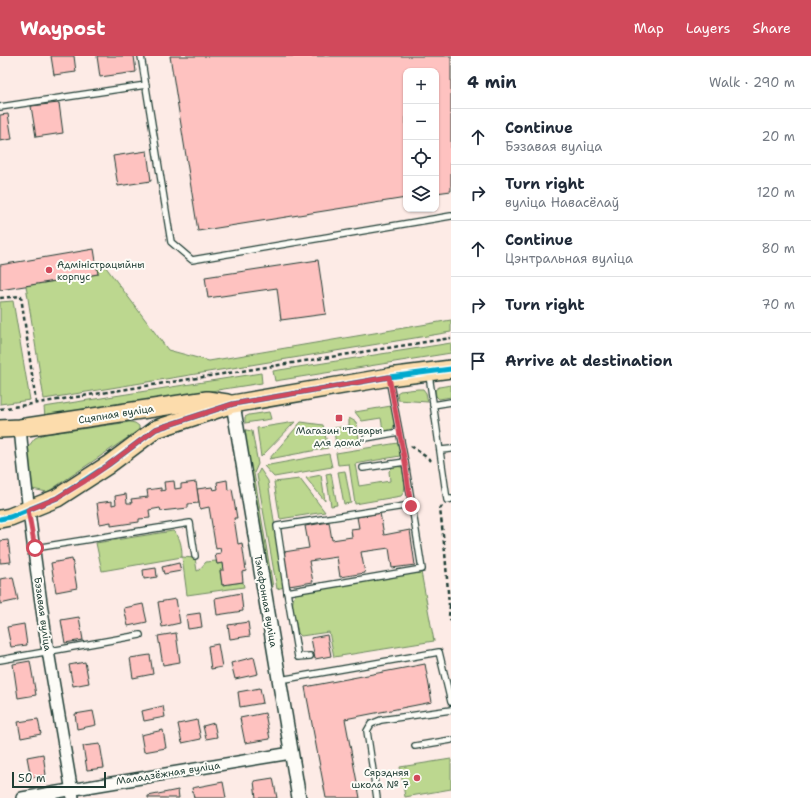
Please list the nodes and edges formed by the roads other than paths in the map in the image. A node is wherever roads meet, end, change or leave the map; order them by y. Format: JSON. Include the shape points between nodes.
{"nodes":[{"id":1,"x":141,"y":56,"type":"edge"},
{"id":2,"x":146,"y":85,"type":"junction"},
{"id":3,"x":0,"y":107,"type":"edge"},
{"id":4,"x":451,"y":216,"type":"edge"},
{"id":5,"x":451,"y":369,"type":"edge"},
{"id":6,"x":429,"y":372,"type":"junction"},
{"id":7,"x":389,"y":377,"type":"junction"},
{"id":8,"x":451,"y":402,"type":"edge"},
{"id":9,"x":233,"y":404,"type":"junction"},
{"id":10,"x":434,"y":405,"type":"junction"},
{"id":11,"x":20,"y":428,"type":"junction"},
{"id":12,"x":0,"y":429,"type":"edge"},
{"id":13,"x":399,"y":432,"type":"junction"},
{"id":14,"x":366,"y":438,"type":"dead end"},
{"id":15,"x":451,"y":449,"type":"edge"},
{"id":16,"x":441,"y":450,"type":"junction"},
{"id":17,"x":405,"y":462,"type":"junction"},
{"id":18,"x":363,"y":468,"type":"dead end"},
{"id":19,"x":449,"y":500,"type":"edge"},
{"id":20,"x":411,"y":506,"type":"junction"},
{"id":21,"x":28,"y":510,"type":"junction"},
{"id":22,"x":0,"y":519,"type":"edge"},
{"id":23,"x":35,"y":548,"type":"junction"},
{"id":24,"x":195,"y":556,"type":"dead end"},
{"id":25,"x":287,"y":592,"type":"junction"},
{"id":26,"x":140,"y":635,"type":"dead end"},
{"id":27,"x":48,"y":651,"type":"junction"},
{"id":28,"x":310,"y":656,"type":"dead end"},
{"id":29,"x":0,"y":660,"type":"edge"},
{"id":30,"x":280,"y":680,"type":"junction"},
{"id":31,"x":451,"y":702,"type":"edge"},
{"id":32,"x":451,"y":710,"type":"edge"},
{"id":33,"x":451,"y":740,"type":"edge"},
{"id":34,"x":415,"y":746,"type":"dead end"},
{"id":35,"x":291,"y":753,"type":"junction"},
{"id":36,"x":72,"y":794,"type":"edge"},
{"id":37,"x":22,"y":798,"type":"edge"},
{"id":38,"x":299,"y":798,"type":"edge"},
{"id":39,"x":377,"y":798,"type":"edge"}],
"edges":[{"from":1,"to":2,"type":"lane"},
{"from":2,"to":3,"type":"lane"},
{"from":2,"to":4,"type":"lane","via":[[171,242],[192,260]]},
{"from":5,"to":6,"type":"main road"},
{"from":6,"to":7,"type":"main road"},
{"from":6,"to":10,"type":"lane"},
{"from":7,"to":9,"type":"main road"},
{"from":7,"to":13,"type":"lane"},
{"from":8,"to":10,"type":"lane"},
{"from":9,"to":11,"type":"main road","name":"Сцяпная вуліца","via":[[207,400]]},
{"from":9,"to":21,"type":"main road","via":[[156,429],[85,481],[57,498]]},
{"from":9,"to":30,"type":"street","name":"Тэлефонная вуліца"},
{"from":10,"to":16,"type":"lane"},
{"from":11,"to":12,"type":"main road","name":"Сцяпная вуліца"},
{"from":11,"to":21,"type":"street","name":"Бэзавая вуліца"},
{"from":13,"to":14,"type":"lane"},
{"from":13,"to":17,"type":"lane"},
{"from":15,"to":16,"type":"lane"},
{"from":16,"to":19,"type":"lane"},
{"from":17,"to":18,"type":"lane"},
{"from":17,"to":20,"type":"lane"},
{"from":20,"to":25,"type":"lane","via":[[422,569]]},
{"from":20,"to":25,"type":"lane","via":[[278,526]]},
{"from":21,"to":22,"type":"main road"},
{"from":21,"to":23,"type":"street","name":"Бэзавая вуліца"},
{"from":23,"to":24,"type":"lane","via":[[190,523]]},
{"from":23,"to":27,"type":"street","name":"Бэзавая вуліца"},
{"from":25,"to":28,"type":"lane","via":[[298,658]]},
{"from":26,"to":27,"type":"lane"},
{"from":27,"to":29,"type":"lane"},
{"from":27,"to":36,"type":"street","name":"Бэзавая вуліца"},
{"from":30,"to":31,"type":"lane","via":[[439,652]]},
{"from":30,"to":35,"type":"street","name":"Тэлефонная вуліца"},
{"from":32,"to":39,"type":"lane","via":[[381,720],[371,724],[367,731]]},
{"from":33,"to":34,"type":"lane"},
{"from":35,"to":36,"type":"street","name":"Маладзёжная вуліца"},
{"from":35,"to":38,"type":"street","name":"Тэлефонная вуліца"},
{"from":36,"to":37,"type":"street","name":"Маладзёжная вуліца"}]}
